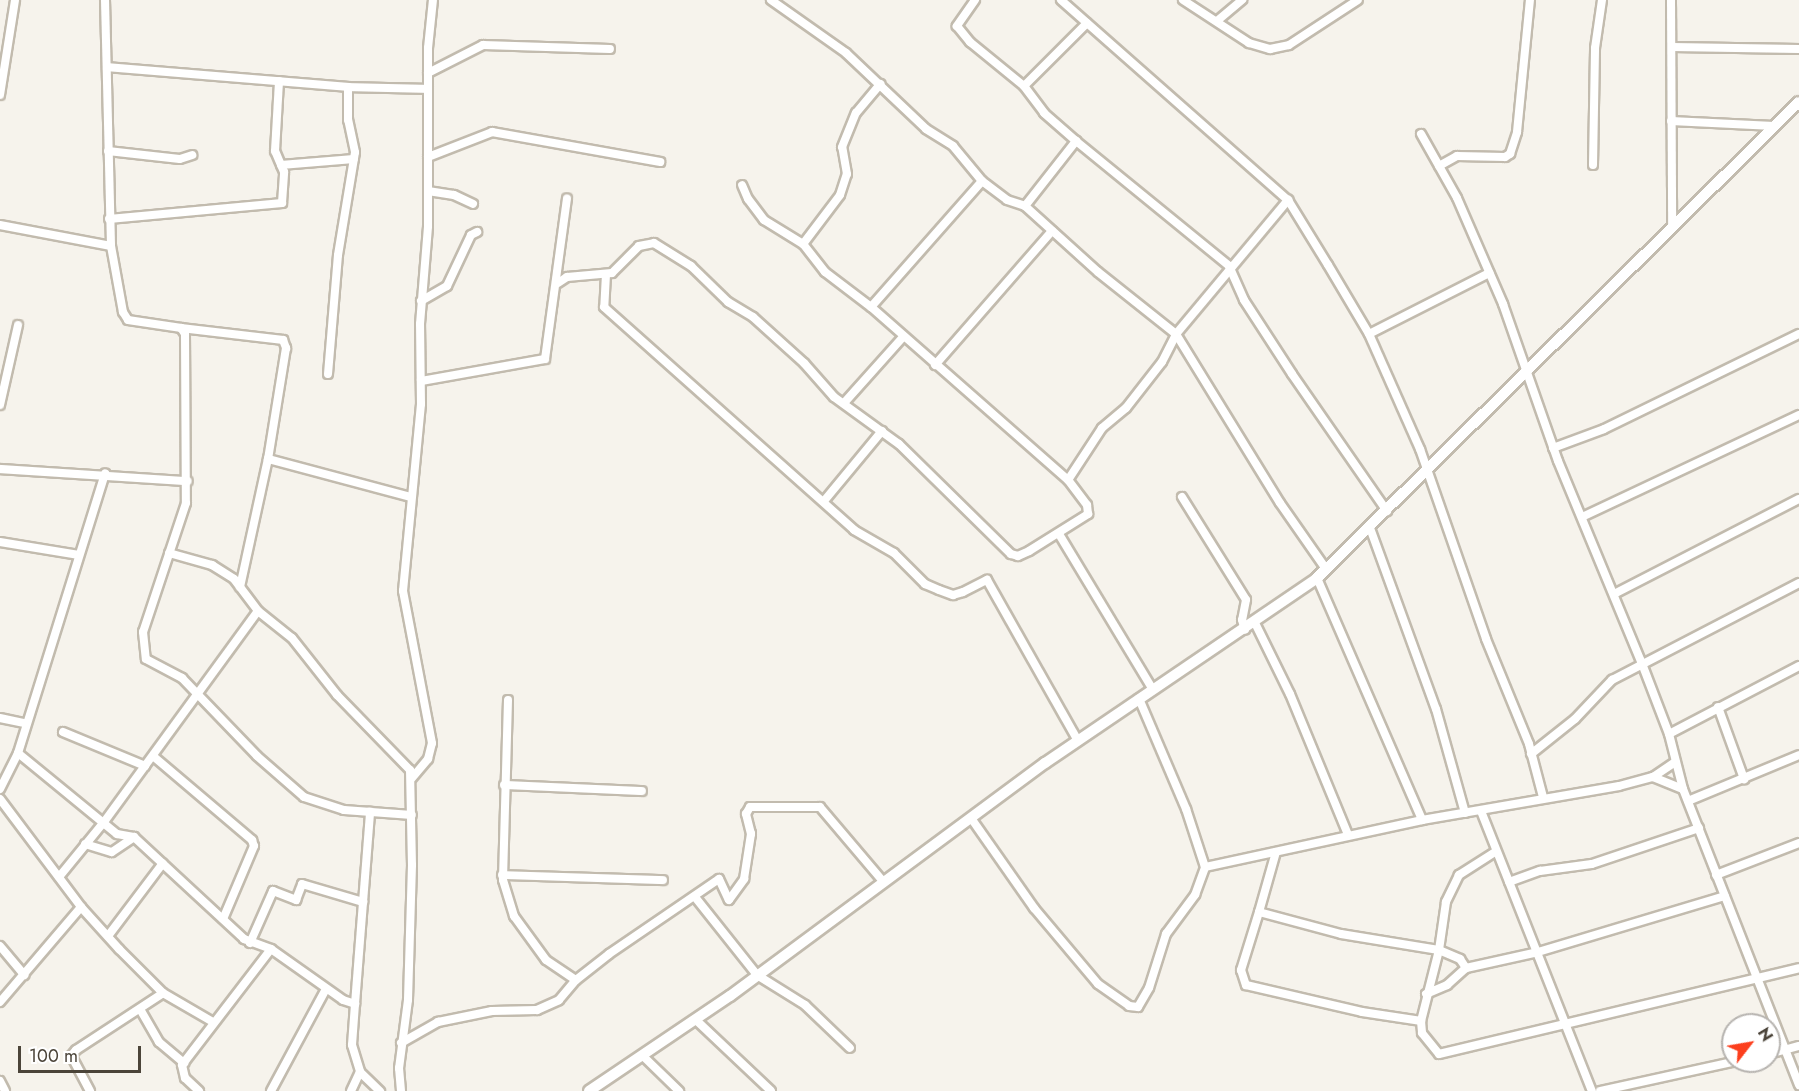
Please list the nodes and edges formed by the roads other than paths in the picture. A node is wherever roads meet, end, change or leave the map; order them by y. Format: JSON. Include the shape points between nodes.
{"nodes":[{"id":1,"x":15,"y":0,"type":"edge"},
{"id":2,"x":105,"y":0,"type":"edge"},
{"id":3,"x":433,"y":0,"type":"edge"},
{"id":4,"x":771,"y":0,"type":"edge"},
{"id":5,"x":975,"y":0,"type":"edge"},
{"id":6,"x":1061,"y":0,"type":"edge"},
{"id":7,"x":1184,"y":0,"type":"edge"},
{"id":8,"x":1242,"y":0,"type":"edge"},
{"id":9,"x":1358,"y":0,"type":"edge"},
{"id":10,"x":1530,"y":0,"type":"edge"},
{"id":11,"x":1602,"y":0,"type":"edge"},
{"id":12,"x":1671,"y":0,"type":"edge"},
{"id":13,"x":1217,"y":21,"type":"junction"},
{"id":14,"x":1087,"y":23,"type":"junction"},
{"id":15,"x":1672,"y":47,"type":"junction"},
{"id":16,"x":610,"y":49,"type":"dead end"},
{"id":17,"x":1799,"y":49,"type":"edge"},
{"id":18,"x":107,"y":67,"type":"junction"},
{"id":19,"x":428,"y":73,"type":"junction"},
{"id":20,"x":279,"y":81,"type":"junction"},
{"id":21,"x":880,"y":84,"type":"junction"},
{"id":22,"x":1024,"y":86,"type":"junction"},
{"id":23,"x":348,"y":87,"type":"junction"},
{"id":24,"x":428,"y":89,"type":"junction"},
{"id":25,"x":0,"y":95,"type":"edge"},
{"id":26,"x":1799,"y":102,"type":"edge"},
{"id":27,"x":1671,"y":121,"type":"junction"},
{"id":28,"x":1774,"y":126,"type":"junction"},
{"id":29,"x":1421,"y":134,"type":"dead end"},
{"id":30,"x":1076,"y":141,"type":"junction"},
{"id":31,"x":108,"y":151,"type":"junction"},
{"id":32,"x":192,"y":155,"type":"dead end"},
{"id":33,"x":428,"y":157,"type":"junction"},
{"id":34,"x":354,"y":159,"type":"junction"},
{"id":35,"x":660,"y":162,"type":"dead end"},
{"id":36,"x":281,"y":165,"type":"junction"},
{"id":37,"x":1593,"y":165,"type":"dead end"},
{"id":38,"x":1439,"y":166,"type":"junction"},
{"id":39,"x":982,"y":181,"type":"junction"},
{"id":40,"x":742,"y":184,"type":"dead end"},
{"id":41,"x":428,"y":191,"type":"junction"},
{"id":42,"x":567,"y":198,"type":"dead end"},
{"id":43,"x":1288,"y":200,"type":"junction"},
{"id":44,"x":473,"y":204,"type":"dead end"},
{"id":45,"x":1024,"y":206,"type":"junction"},
{"id":46,"x":109,"y":219,"type":"junction"},
{"id":47,"x":0,"y":225,"type":"edge"},
{"id":48,"x":1672,"y":226,"type":"junction"},
{"id":49,"x":1052,"y":231,"type":"junction"},
{"id":50,"x":477,"y":232,"type":"dead end"},
{"id":51,"x":803,"y":244,"type":"junction"},
{"id":52,"x":111,"y":246,"type":"junction"},
{"id":53,"x":1229,"y":266,"type":"junction"},
{"id":54,"x":1489,"y":273,"type":"junction"},
{"id":55,"x":606,"y":274,"type":"junction"},
{"id":56,"x":558,"y":283,"type":"junction"},
{"id":57,"x":421,"y":301,"type":"junction"},
{"id":58,"x":871,"y":307,"type":"junction"},
{"id":59,"x":18,"y":325,"type":"dead end"},
{"id":60,"x":181,"y":328,"type":"junction"},
{"id":61,"x":1176,"y":334,"type":"junction"},
{"id":62,"x":1370,"y":334,"type":"junction"},
{"id":63,"x":1799,"y":334,"type":"edge"},
{"id":64,"x":903,"y":337,"type":"junction"},
{"id":65,"x":935,"y":365,"type":"junction"},
{"id":66,"x":1527,"y":369,"type":"junction"},
{"id":67,"x":328,"y":374,"type":"dead end"},
{"id":68,"x":421,"y":381,"type":"junction"},
{"id":69,"x":844,"y":404,"type":"junction"},
{"id":70,"x":0,"y":405,"type":"edge"},
{"id":71,"x":1799,"y":415,"type":"edge"},
{"id":72,"x":882,"y":431,"type":"junction"},
{"id":73,"x":1553,"y":448,"type":"junction"},
{"id":74,"x":268,"y":459,"type":"junction"},
{"id":75,"x":0,"y":469,"type":"edge"},
{"id":76,"x":1428,"y":470,"type":"junction"},
{"id":77,"x":105,"y":473,"type":"junction"},
{"id":78,"x":1068,"y":480,"type":"junction"},
{"id":79,"x":188,"y":481,"type":"junction"},
{"id":80,"x":411,"y":497,"type":"junction"},
{"id":81,"x":1182,"y":497,"type":"dead end"},
{"id":82,"x":1799,"y":499,"type":"edge"},
{"id":83,"x":824,"y":501,"type":"junction"},
{"id":84,"x":1387,"y":511,"type":"junction"},
{"id":85,"x":1581,"y":517,"type":"junction"},
{"id":86,"x":1370,"y":528,"type":"junction"},
{"id":87,"x":1059,"y":534,"type":"junction"},
{"id":88,"x":0,"y":542,"type":"edge"},
{"id":89,"x":169,"y":553,"type":"junction"},
{"id":90,"x":79,"y":555,"type":"junction"},
{"id":91,"x":1326,"y":569,"type":"junction"},
{"id":92,"x":1317,"y":578,"type":"junction"},
{"id":93,"x":1799,"y":583,"type":"edge"},
{"id":94,"x":240,"y":587,"type":"junction"},
{"id":95,"x":1614,"y":594,"type":"junction"},
{"id":96,"x":258,"y":611,"type":"junction"},
{"id":97,"x":1255,"y":623,"type":"junction"},
{"id":98,"x":1245,"y":630,"type":"junction"},
{"id":99,"x":1641,"y":661,"type":"junction"},
{"id":100,"x":1799,"y":666,"type":"edge"},
{"id":101,"x":1153,"y":690,"type":"junction"},
{"id":102,"x":199,"y":693,"type":"junction"},
{"id":103,"x":1138,"y":699,"type":"junction"},
{"id":104,"x":508,"y":700,"type":"dead end"},
{"id":105,"x":1718,"y":707,"type":"junction"},
{"id":106,"x":0,"y":718,"type":"edge"},
{"id":107,"x":24,"y":723,"type":"junction"},
{"id":108,"x":63,"y":732,"type":"dead end"},
{"id":109,"x":1669,"y":734,"type":"junction"},
{"id":110,"x":1078,"y":741,"type":"junction"},
{"id":111,"x":18,"y":753,"type":"junction"},
{"id":112,"x":1531,"y":754,"type":"junction"},
{"id":113,"x":1799,"y":755,"type":"edge"},
{"id":114,"x":153,"y":756,"type":"junction"},
{"id":115,"x":1675,"y":762,"type":"junction"},
{"id":116,"x":145,"y":766,"type":"junction"},
{"id":117,"x":1653,"y":777,"type":"junction"},
{"id":118,"x":412,"y":778,"type":"junction"},
{"id":119,"x":1744,"y":779,"type":"junction"},
{"id":120,"x":504,"y":785,"type":"junction"},
{"id":121,"x":0,"y":789,"type":"edge"},
{"id":122,"x":1683,"y":789,"type":"junction"},
{"id":123,"x":642,"y":792,"type":"dead end"},
{"id":124,"x":1543,"y":797,"type":"junction"},
{"id":125,"x":0,"y":799,"type":"edge"},
{"id":126,"x":1688,"y":801,"type":"junction"},
{"id":127,"x":1481,"y":811,"type":"junction"},
{"id":128,"x":370,"y":812,"type":"junction"},
{"id":129,"x":1466,"y":813,"type":"junction"},
{"id":130,"x":412,"y":815,"type":"junction"},
{"id":131,"x":970,"y":818,"type":"junction"},
{"id":132,"x":1422,"y":820,"type":"junction"},
{"id":133,"x":104,"y":822,"type":"junction"},
{"id":134,"x":1699,"y":828,"type":"junction"},
{"id":135,"x":1348,"y":835,"type":"junction"},
{"id":136,"x":134,"y":837,"type":"junction"},
{"id":137,"x":1799,"y":843,"type":"edge"},
{"id":138,"x":85,"y":844,"type":"junction"},
{"id":139,"x":1276,"y":852,"type":"junction"},
{"id":140,"x":1495,"y":852,"type":"junction"},
{"id":141,"x":163,"y":863,"type":"junction"},
{"id":142,"x":1205,"y":867,"type":"junction"},
{"id":143,"x":502,"y":875,"type":"junction"},
{"id":144,"x":1716,"y":875,"type":"junction"},
{"id":145,"x":59,"y":877,"type":"junction"},
{"id":146,"x":663,"y":880,"type":"dead end"},
{"id":147,"x":882,"y":880,"type":"junction"},
{"id":148,"x":1509,"y":882,"type":"junction"},
{"id":149,"x":1725,"y":896,"type":"junction"},
{"id":150,"x":695,"y":897,"type":"junction"},
{"id":151,"x":363,"y":902,"type":"junction"},
{"id":152,"x":81,"y":907,"type":"junction"},
{"id":153,"x":1259,"y":912,"type":"junction"},
{"id":154,"x":223,"y":919,"type":"junction"},
{"id":155,"x":108,"y":936,"type":"junction"},
{"id":156,"x":250,"y":943,"type":"junction"},
{"id":157,"x":0,"y":946,"type":"edge"},
{"id":158,"x":271,"y":949,"type":"junction"},
{"id":159,"x":1439,"y":950,"type":"junction"},
{"id":160,"x":1538,"y":952,"type":"junction"},
{"id":161,"x":1466,"y":968,"type":"junction"},
{"id":162,"x":1799,"y":968,"type":"edge"},
{"id":163,"x":24,"y":975,"type":"junction"},
{"id":164,"x":757,"y":975,"type":"junction"},
{"id":165,"x":576,"y":980,"type":"junction"},
{"id":166,"x":1757,"y":980,"type":"junction"},
{"id":167,"x":326,"y":989,"type":"junction"},
{"id":168,"x":163,"y":993,"type":"junction"},
{"id":169,"x":1426,"y":994,"type":"junction"},
{"id":170,"x":0,"y":1002,"type":"edge"},
{"id":171,"x":355,"y":1004,"type":"junction"},
{"id":172,"x":140,"y":1009,"type":"junction"},
{"id":173,"x":696,"y":1020,"type":"junction"},
{"id":174,"x":1421,"y":1021,"type":"junction"},
{"id":175,"x":213,"y":1022,"type":"junction"},
{"id":176,"x":1565,"y":1022,"type":"junction"},
{"id":177,"x":401,"y":1043,"type":"junction"},
{"id":178,"x":1799,"y":1046,"type":"edge"},
{"id":179,"x":850,"y":1048,"type":"dead end"},
{"id":180,"x":1783,"y":1050,"type":"junction"},
{"id":181,"x":644,"y":1057,"type":"junction"},
{"id":182,"x":184,"y":1063,"type":"junction"},
{"id":183,"x":1721,"y":1064,"type":"edge"},
{"id":184,"x":360,"y":1072,"type":"junction"},
{"id":185,"x":0,"y":1081,"type":"edge"},
{"id":186,"x":1799,"y":1085,"type":"edge"},
{"id":187,"x":5,"y":1091,"type":"edge"},
{"id":188,"x":90,"y":1091,"type":"edge"},
{"id":189,"x":199,"y":1091,"type":"edge"},
{"id":190,"x":271,"y":1091,"type":"edge"},
{"id":191,"x":351,"y":1091,"type":"edge"},
{"id":192,"x":380,"y":1091,"type":"edge"},
{"id":193,"x":401,"y":1091,"type":"edge"},
{"id":194,"x":589,"y":1091,"type":"edge"},
{"id":195,"x":679,"y":1091,"type":"edge"},
{"id":196,"x":771,"y":1091,"type":"edge"},
{"id":197,"x":1592,"y":1091,"type":"edge"},
{"id":198,"x":1600,"y":1091,"type":"edge"}],
"edges":[{"from":1,"to":25,"type":"street"},
{"from":2,"to":18,"type":"street"},
{"from":3,"to":19,"type":"street"},
{"from":4,"to":21,"type":"street","via":[[846,53]]},
{"from":5,"to":22,"type":"street","via":[[957,26]]},
{"from":6,"to":14,"type":"street"},
{"from":7,"to":13,"type":"street"},
{"from":8,"to":13,"type":"street"},
{"from":9,"to":13,"type":"street","via":[[1289,45],[1270,49],[1249,44]]},
{"from":10,"to":38,"type":"street","via":[[1517,132],[1510,154],[1457,156]]},
{"from":11,"to":37,"type":"street","via":[[1595,48]]},
{"from":12,"to":15,"type":"street"},
{"from":14,"to":22,"type":"street"},
{"from":14,"to":43,"type":"street"},
{"from":15,"to":17,"type":"street"},
{"from":15,"to":27,"type":"street"},
{"from":16,"to":19,"type":"street","via":[[483,45]]},
{"from":18,"to":20,"type":"street"},
{"from":18,"to":31,"type":"street"},
{"from":19,"to":24,"type":"street"},
{"from":20,"to":23,"type":"street"},
{"from":20,"to":36,"type":"street","via":[[275,152]]},
{"from":21,"to":39,"type":"street","via":[[926,129],[953,146]]},
{"from":21,"to":51,"type":"street","via":[[856,113],[842,147],[847,174],[840,195]]},
{"from":22,"to":30,"type":"street","via":[[1044,113]]},
{"from":23,"to":24,"type":"street"},
{"from":23,"to":34,"type":"street"},
{"from":24,"to":33,"type":"street"},
{"from":26,"to":28,"type":"street"},
{"from":27,"to":28,"type":"street"},
{"from":27,"to":48,"type":"street"},
{"from":28,"to":48,"type":"street"},
{"from":29,"to":38,"type":"street"},
{"from":30,"to":45,"type":"street"},
{"from":30,"to":53,"type":"street"},
{"from":31,"to":32,"type":"street","via":[[180,159]]},
{"from":31,"to":46,"type":"street"},
{"from":33,"to":35,"type":"street","via":[[492,132]]},
{"from":33,"to":41,"type":"street"},
{"from":34,"to":36,"type":"street"},
{"from":34,"to":67,"type":"street","via":[[338,255]]},
{"from":36,"to":46,"type":"street","via":[[282,203]]},
{"from":38,"to":54,"type":"street"},
{"from":39,"to":45,"type":"street","via":[[1006,200]]},
{"from":39,"to":58,"type":"street"},
{"from":40,"to":51,"type":"street","via":[[764,220]]},
{"from":41,"to":44,"type":"street","via":[[454,195]]},
{"from":41,"to":57,"type":"street"},
{"from":42,"to":56,"type":"street"},
{"from":43,"to":53,"type":"street"},
{"from":43,"to":62,"type":"street"},
{"from":45,"to":49,"type":"street"},
{"from":46,"to":52,"type":"street"},
{"from":47,"to":52,"type":"street"},
{"from":48,"to":66,"type":"street"},
{"from":49,"to":61,"type":"street"},
{"from":49,"to":65,"type":"street"},
{"from":50,"to":57,"type":"street","via":[[471,235],[447,286]]},
{"from":51,"to":58,"type":"street","via":[[825,272]]},
{"from":52,"to":60,"type":"street","via":[[123,312],[128,320]]},
{"from":53,"to":61,"type":"street"},
{"from":53,"to":84,"type":"street","via":[[1244,300]]},
{"from":54,"to":62,"type":"street"},
{"from":54,"to":66,"type":"street"},
{"from":55,"to":56,"type":"street","via":[[567,277]]},
{"from":55,"to":69,"type":"street","via":[[621,267],[639,246],[654,243],[691,266],[728,302],[753,317]]},
{"from":55,"to":83,"type":"street","via":[[604,307]]},
{"from":56,"to":68,"type":"street","via":[[545,359]]},
{"from":57,"to":68,"type":"street"},
{"from":58,"to":64,"type":"street"},
{"from":59,"to":70,"type":"street"},
{"from":60,"to":74,"type":"street","via":[[283,340],[286,348]]},
{"from":60,"to":79,"type":"street","via":[[185,334]]},
{"from":61,"to":78,"type":"street","via":[[1162,362],[1126,408],[1102,428]]},
{"from":61,"to":91,"type":"street","via":[[1280,503]]},
{"from":62,"to":76,"type":"street"},
{"from":63,"to":73,"type":"street","via":[[1604,429]]},
{"from":64,"to":65,"type":"street"},
{"from":64,"to":69,"type":"street"},
{"from":65,"to":78,"type":"street"},
{"from":66,"to":73,"type":"street"},
{"from":66,"to":76,"type":"street"},
{"from":68,"to":80,"type":"street"},
{"from":69,"to":72,"type":"street"},
{"from":71,"to":85,"type":"street"},
{"from":72,"to":83,"type":"street"},
{"from":72,"to":87,"type":"street","via":[[928,470],[1011,554],[1018,556]]},
{"from":73,"to":85,"type":"street"},
{"from":74,"to":80,"type":"street"},
{"from":74,"to":94,"type":"street"},
{"from":75,"to":77,"type":"street"},
{"from":76,"to":84,"type":"street"},
{"from":76,"to":112,"type":"street"},
{"from":77,"to":79,"type":"street"},
{"from":77,"to":90,"type":"street"},
{"from":78,"to":87,"type":"street","via":[[1089,511]]},
{"from":79,"to":89,"type":"street","via":[[186,503]]},
{"from":80,"to":118,"type":"street","via":[[403,591],[432,744],[428,759]]},
{"from":81,"to":98,"type":"street","via":[[1246,600],[1242,620]]},
{"from":82,"to":95,"type":"street"},
{"from":83,"to":110,"type":"street","via":[[854,530],[905,561],[925,584],[953,595],[987,580]]},
{"from":84,"to":86,"type":"street"},
{"from":85,"to":95,"type":"street"},
{"from":86,"to":91,"type":"street"},
{"from":86,"to":129,"type":"street","via":[[1436,709]]},
{"from":87,"to":101,"type":"street"},
{"from":88,"to":90,"type":"street"},
{"from":89,"to":94,"type":"street","via":[[225,571]]},
{"from":89,"to":102,"type":"street","via":[[143,632],[147,660],[182,678]]},
{"from":90,"to":107,"type":"street"},
{"from":91,"to":92,"type":"street"},
{"from":92,"to":97,"type":"street"},
{"from":92,"to":132,"type":"street"},
{"from":93,"to":99,"type":"street"},
{"from":94,"to":96,"type":"street"},
{"from":95,"to":99,"type":"street"},
{"from":96,"to":102,"type":"street"},
{"from":96,"to":118,"type":"street","via":[[292,638],[337,694],[405,761]]},
{"from":97,"to":98,"type":"street"},
{"from":97,"to":135,"type":"street","via":[[1290,694]]},
{"from":98,"to":101,"type":"street"},
{"from":99,"to":109,"type":"street"},
{"from":99,"to":112,"type":"street","via":[[1599,690],[1575,719]]},
{"from":100,"to":105,"type":"street"},
{"from":101,"to":103,"type":"street"},
{"from":102,"to":114,"type":"street"},
{"from":102,"to":128,"type":"street","via":[[257,756],[303,797],[344,810]]},
{"from":103,"to":110,"type":"street"},
{"from":103,"to":142,"type":"street","via":[[1186,809]]},
{"from":104,"to":120,"type":"street"},
{"from":105,"to":109,"type":"street"},
{"from":105,"to":119,"type":"street"},
{"from":106,"to":107,"type":"street"},
{"from":107,"to":111,"type":"street"},
{"from":108,"to":116,"type":"street"},
{"from":109,"to":115,"type":"street"},
{"from":110,"to":131,"type":"street"},
{"from":111,"to":121,"type":"street"},
{"from":111,"to":133,"type":"street"},
{"from":112,"to":124,"type":"street"},
{"from":113,"to":119,"type":"street"},
{"from":114,"to":116,"type":"street"},
{"from":114,"to":154,"type":"street","via":[[252,840],[254,846]]},
{"from":115,"to":117,"type":"street"},
{"from":115,"to":122,"type":"street"},
{"from":116,"to":133,"type":"street"},
{"from":117,"to":122,"type":"street"},
{"from":117,"to":124,"type":"street"},
{"from":118,"to":130,"type":"street"},
{"from":119,"to":126,"type":"street"},
{"from":120,"to":123,"type":"street"},
{"from":120,"to":143,"type":"street"},
{"from":122,"to":126,"type":"street"},
{"from":124,"to":127,"type":"street"},
{"from":125,"to":145,"type":"street"},
{"from":126,"to":134,"type":"street"},
{"from":127,"to":129,"type":"street"},
{"from":127,"to":140,"type":"street"},
{"from":128,"to":130,"type":"street"},
{"from":128,"to":151,"type":"street"},
{"from":129,"to":132,"type":"street"},
{"from":130,"to":177,"type":"street","via":[[408,1000]]},
{"from":131,"to":142,"type":"street","via":[[1034,908],[1098,984],[1129,1006],[1138,1007],[1145,998],[1167,934],[1195,895]]},
{"from":131,"to":147,"type":"street"},
{"from":132,"to":135,"type":"street"},
{"from":133,"to":136,"type":"street","via":[[117,834]]},
{"from":133,"to":138,"type":"street"},
{"from":134,"to":144,"type":"street"},
{"from":134,"to":148,"type":"street","via":[[1592,864],[1540,871]]},
{"from":135,"to":139,"type":"street"},
{"from":136,"to":138,"type":"street","via":[[112,852]]},
{"from":136,"to":141,"type":"street"},
{"from":137,"to":144,"type":"street"},
{"from":138,"to":145,"type":"street"},
{"from":139,"to":142,"type":"street"},
{"from":139,"to":153,"type":"street"},
{"from":140,"to":148,"type":"street"},
{"from":140,"to":159,"type":"street","via":[[1459,875],[1450,887]]},
{"from":141,"to":154,"type":"street"},
{"from":141,"to":155,"type":"street"},
{"from":143,"to":146,"type":"street"},
{"from":143,"to":165,"type":"street","via":[[514,916],[546,960]]},
{"from":144,"to":149,"type":"street"},
{"from":145,"to":152,"type":"street"},
{"from":147,"to":150,"type":"street","via":[[820,807],[750,807],[746,814],[751,834],[744,879],[729,900],[719,879]]},
{"from":147,"to":164,"type":"street"},
{"from":148,"to":160,"type":"street"},
{"from":149,"to":160,"type":"street"},
{"from":149,"to":166,"type":"street"},
{"from":150,"to":164,"type":"street"},
{"from":150,"to":165,"type":"street"},
{"from":151,"to":156,"type":"street","via":[[302,884],[296,900],[273,891]]},
{"from":151,"to":171,"type":"street"},
{"from":152,"to":155,"type":"street"},
{"from":152,"to":163,"type":"street"},
{"from":153,"to":159,"type":"street","via":[[1341,934]]},
{"from":153,"to":174,"type":"street","via":[[1241,970],[1246,985],[1362,1012]]},
{"from":154,"to":156,"type":"street"},
{"from":155,"to":168,"type":"street"},
{"from":156,"to":158,"type":"street"},
{"from":157,"to":163,"type":"street"},
{"from":158,"to":167,"type":"street"},
{"from":158,"to":175,"type":"street","via":[[239,995]]},
{"from":159,"to":161,"type":"street","via":[[1460,959]]},
{"from":159,"to":169,"type":"street"},
{"from":160,"to":161,"type":"street"},
{"from":160,"to":176,"type":"street"},
{"from":161,"to":169,"type":"street","via":[[1447,985]]},
{"from":162,"to":166,"type":"street"},
{"from":163,"to":170,"type":"street"},
{"from":164,"to":173,"type":"street"},
{"from":164,"to":179,"type":"street","via":[[805,1005]]},
{"from":165,"to":177,"type":"street","via":[[559,1000],[537,1010],[492,1011],[438,1023]]},
{"from":166,"to":176,"type":"street"},
{"from":166,"to":180,"type":"street"},
{"from":167,"to":171,"type":"street"},
{"from":167,"to":190,"type":"street"},
{"from":168,"to":172,"type":"street"},
{"from":168,"to":175,"type":"street"},
{"from":169,"to":174,"type":"street"},
{"from":171,"to":184,"type":"street","via":[[352,1045]]},
{"from":172,"to":182,"type":"street","via":[[159,1042]]},
{"from":172,"to":188,"type":"street","via":[[71,1056]]},
{"from":173,"to":181,"type":"street"},
{"from":173,"to":196,"type":"street"},
{"from":174,"to":176,"type":"street","via":[[1422,1033],[1439,1054]]},
{"from":175,"to":182,"type":"street"},
{"from":176,"to":197,"type":"street"},
{"from":177,"to":193,"type":"street"},
{"from":178,"to":180,"type":"street"},
{"from":180,"to":186,"type":"street"},
{"from":181,"to":194,"type":"street"},
{"from":181,"to":195,"type":"street"},
{"from":182,"to":189,"type":"street","via":[[185,1078]]},
{"from":183,"to":198,"type":"street"},
{"from":184,"to":191,"type":"street"},
{"from":184,"to":192,"type":"street"},
{"from":185,"to":187,"type":"street"}]}
